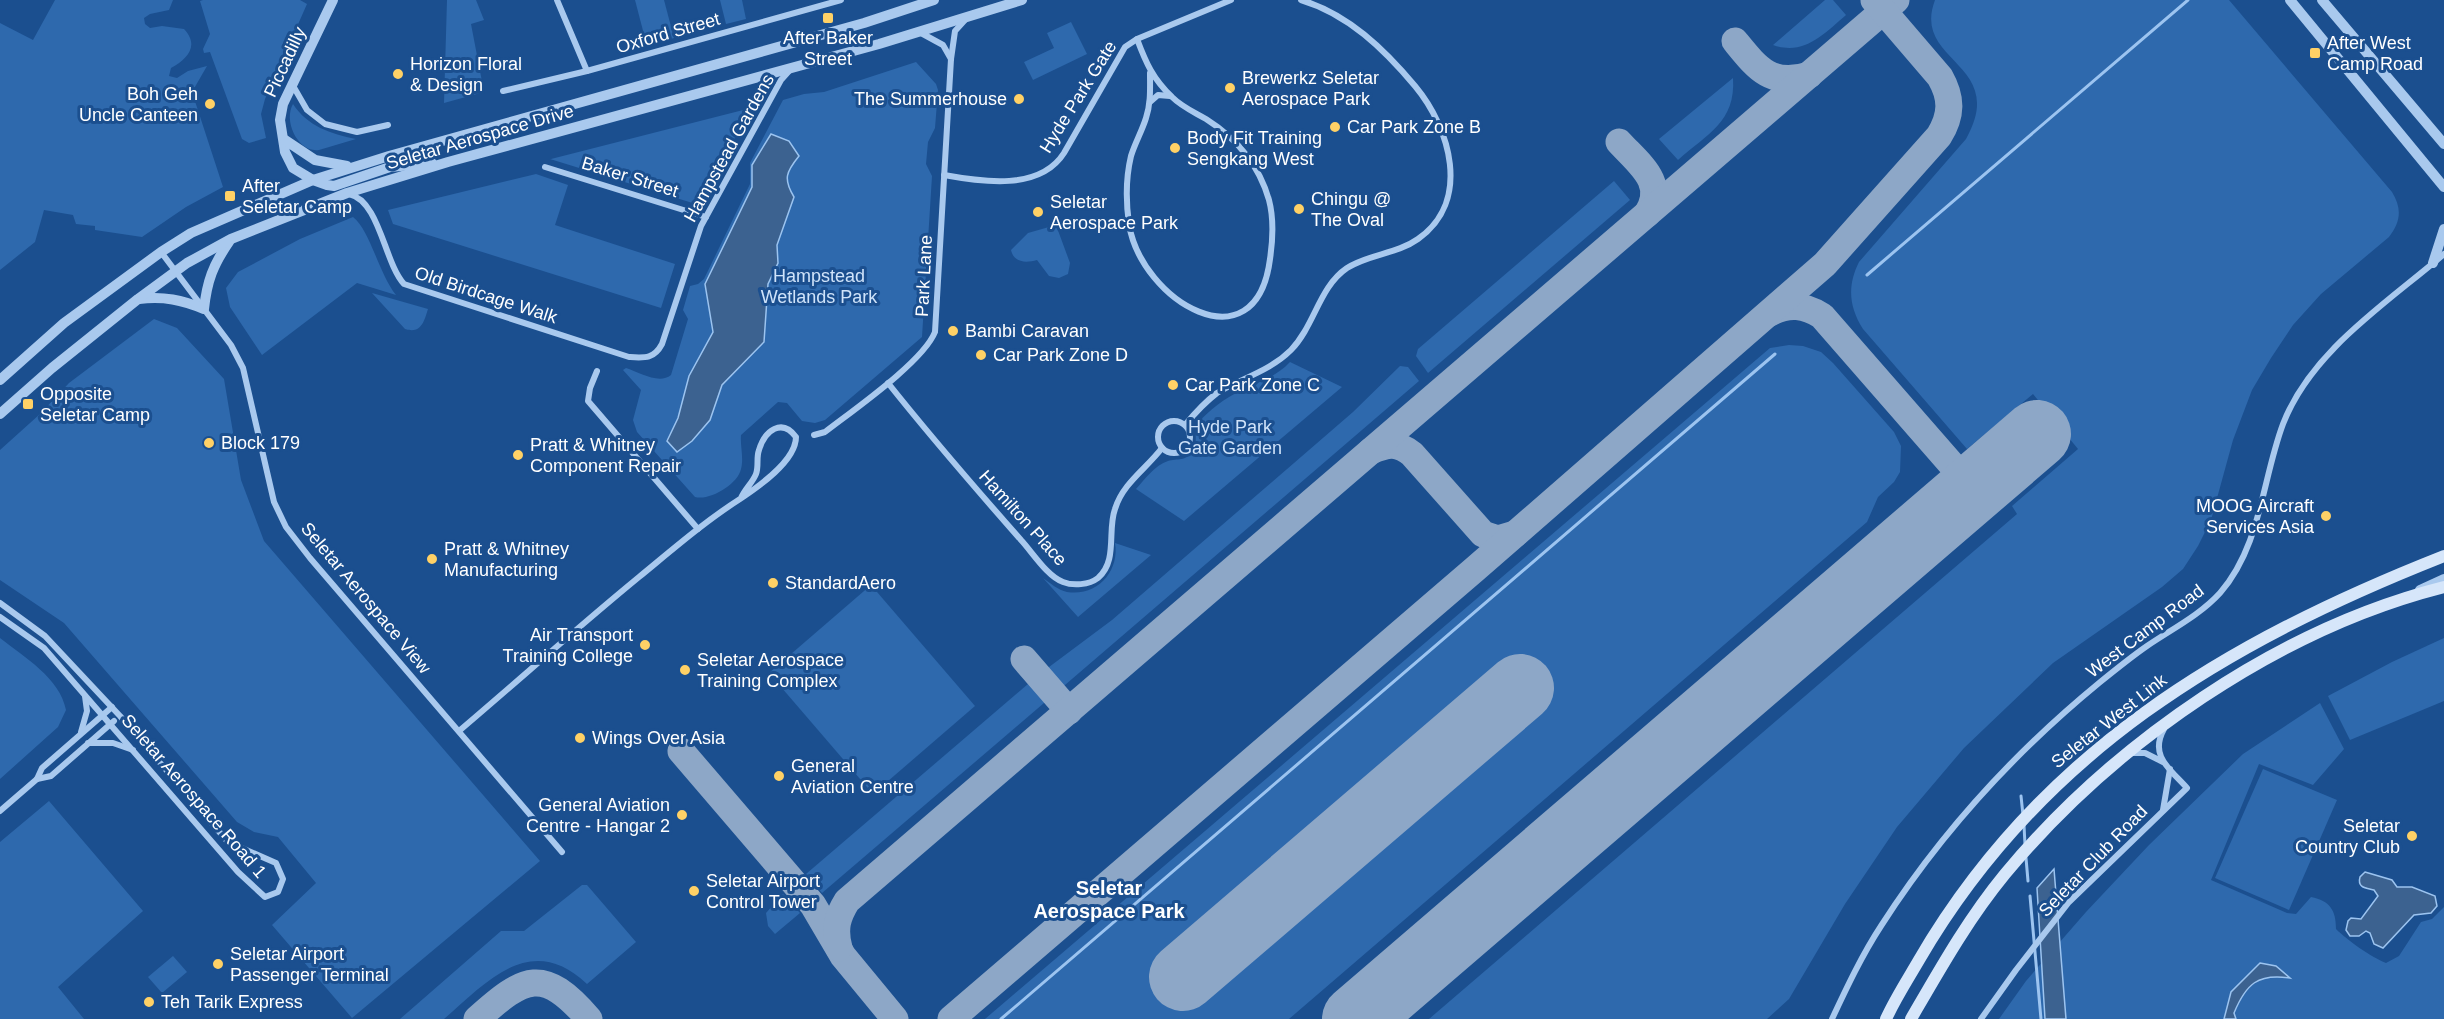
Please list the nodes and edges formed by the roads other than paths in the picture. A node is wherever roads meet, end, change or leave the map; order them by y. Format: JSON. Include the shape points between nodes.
{"nodes":[{"id":1,"x":333,"y":0,"type":"edge"},
{"id":2,"x":557,"y":0,"type":"edge"},
{"id":3,"x":841,"y":0,"type":"edge"},
{"id":4,"x":934,"y":0,"type":"edge"},
{"id":5,"x":1022,"y":0,"type":"edge"},
{"id":6,"x":1231,"y":0,"type":"edge"},
{"id":7,"x":1301,"y":0,"type":"edge"},
{"id":8,"x":2290,"y":0,"type":"edge"},
{"id":9,"x":2322,"y":0,"type":"edge"},
{"id":10,"x":831,"y":1,"type":"edge"},
{"id":11,"x":966,"y":19,"type":"junction"},
{"id":12,"x":919,"y":32,"type":"junction"},
{"id":13,"x":1137,"y":39,"type":"junction"},
{"id":14,"x":951,"y":59,"type":"junction"},
{"id":15,"x":792,"y":68,"type":"junction"},
{"id":16,"x":587,"y":71,"type":"junction"},
{"id":17,"x":1150,"y":73,"type":"junction"},
{"id":18,"x":292,"y":84,"type":"junction"},
{"id":19,"x":503,"y":92,"type":"dead end"},
{"id":20,"x":1171,"y":97,"type":"junction"},
{"id":21,"x":1150,"y":102,"type":"junction"},
{"id":22,"x":388,"y":125,"type":"dead end"},
{"id":23,"x":285,"y":140,"type":"junction"},
{"id":24,"x":2444,"y":144,"type":"edge"},
{"id":25,"x":448,"y":162,"type":"junction"},
{"id":26,"x":350,"y":167,"type":"junction"},
{"id":27,"x":545,"y":167,"type":"dead end"},
{"id":28,"x":944,"y":175,"type":"junction"},
{"id":29,"x":313,"y":180,"type":"junction"},
{"id":30,"x":2444,"y":187,"type":"edge"},
{"id":31,"x":347,"y":193,"type":"junction"},
{"id":32,"x":706,"y":217,"type":"junction"},
{"id":33,"x":2444,"y":229,"type":"edge"},
{"id":34,"x":231,"y":239,"type":"junction"},
{"id":35,"x":161,"y":252,"type":"junction"},
{"id":36,"x":2444,"y":254,"type":"edge"},
{"id":37,"x":2444,"y":258,"type":"edge"},
{"id":38,"x":2433,"y":264,"type":"junction"},
{"id":39,"x":174,"y":272,"type":"junction"},
{"id":40,"x":138,"y":299,"type":"junction"},
{"id":41,"x":204,"y":309,"type":"junction"},
{"id":42,"x":596,"y":346,"type":"joint"},
{"id":43,"x":597,"y":371,"type":"dead end"},
{"id":44,"x":0,"y":380,"type":"edge"},
{"id":45,"x":888,"y":383,"type":"junction"},
{"id":46,"x":0,"y":414,"type":"edge"},
{"id":47,"x":1185,"y":425,"type":"junction"},
{"id":48,"x":814,"y":435,"type":"dead end"},
{"id":49,"x":1162,"y":448,"type":"junction"},
{"id":50,"x":741,"y":498,"type":"junction"},
{"id":51,"x":698,"y":529,"type":"junction"},
{"id":52,"x":2444,"y":556,"type":"edge"},
{"id":53,"x":2444,"y":579,"type":"edge"},
{"id":54,"x":2444,"y":587,"type":"edge"},
{"id":55,"x":2405,"y":597,"type":"junction"},
{"id":56,"x":0,"y":603,"type":"edge"},
{"id":57,"x":0,"y":617,"type":"edge"},
{"id":58,"x":84,"y":692,"type":"junction"},
{"id":59,"x":112,"y":707,"type":"junction"},
{"id":60,"x":103,"y":714,"type":"junction"},
{"id":61,"x":120,"y":716,"type":"junction"},
{"id":62,"x":111,"y":723,"type":"junction"},
{"id":63,"x":2166,"y":725,"type":"junction"},
{"id":64,"x":459,"y":731,"type":"junction"},
{"id":65,"x":80,"y":735,"type":"junction"},
{"id":66,"x":88,"y":743,"type":"junction"},
{"id":67,"x":135,"y":751,"type":"junction"},
{"id":68,"x":2127,"y":753,"type":"junction"},
{"id":69,"x":2164,"y":762,"type":"junction"},
{"id":70,"x":2170,"y":769,"type":"junction"},
{"id":71,"x":37,"y":779,"type":"junction"},
{"id":72,"x":195,"y":805,"type":"junction"},
{"id":73,"x":2163,"y":810,"type":"junction"},
{"id":74,"x":0,"y":811,"type":"edge"},
{"id":75,"x":187,"y":812,"type":"junction"},
{"id":76,"x":562,"y":852,"type":"dead end"},
{"id":77,"x":1832,"y":1019,"type":"edge"},
{"id":78,"x":1886,"y":1019,"type":"edge"},
{"id":79,"x":1911,"y":1019,"type":"edge"},
{"id":80,"x":1981,"y":1019,"type":"edge"}],
"edges":[{"from":1,"to":18,"type":"street","name":"Piccadilly"},
{"from":2,"to":16,"type":"street"},
{"from":3,"to":10,"type":"street","name":"Oxford Street"},
{"from":4,"to":26,"type":"street","name":"Seletar Aerospace Drive"},
{"from":5,"to":11,"type":"street","name":"Seletar Aerospace Drive"},
{"from":6,"to":13,"type":"street","name":"Hyde Park Gate"},
{"from":7,"to":47,"type":"street","via":[[1331,12],[1376,44],[1427,101],[1442,129],[1450,157],[1448,195],[1441,215],[1418,239],[1347,268],[1322,298],[1302,337],[1284,356],[1217,393]]},
{"from":8,"to":30,"type":"street"},
{"from":9,"to":24,"type":"street"},
{"from":10,"to":16,"type":"street","name":"Oxford Street"},
{"from":11,"to":12,"type":"street","name":"Seletar Aerospace Drive"},
{"from":11,"to":14,"type":"street","name":"Park Lane","via":[[955,31]]},
{"from":12,"to":14,"type":"street","via":[[944,45]]},
{"from":12,"to":15,"type":"street","name":"Seletar Aerospace Drive"},
{"from":13,"to":17,"type":"street"},
{"from":13,"to":28,"type":"street","name":"Hyde Park Gate","via":[[1118,56],[1065,153],[1051,167],[1038,174],[997,182]]},
{"from":14,"to":28,"type":"street","name":"Park Lane"},
{"from":15,"to":25,"type":"street","name":"Seletar Aerospace Drive"},
{"from":15,"to":32,"type":"street","name":"Hampstead Gardens","via":[[781,80]]},
{"from":16,"to":19,"type":"street","name":"Oxford Street"},
{"from":17,"to":20,"type":"street"},
{"from":17,"to":21,"type":"street"},
{"from":18,"to":22,"type":"street","via":[[307,110],[325,124],[357,132]]},
{"from":18,"to":23,"type":"street","name":"Piccadilly","via":[[280,113]]},
{"from":20,"to":21,"type":"street","via":[[1158,95]]},
{"from":20,"to":21,"type":"street","via":[[1228,135],[1251,161],[1269,201],[1272,227],[1268,273],[1262,293],[1236,313],[1206,315],[1175,300],[1151,274],[1132,238],[1129,171]]},
{"from":23,"to":26,"type":"street","via":[[315,160]]},
{"from":23,"to":29,"type":"street","name":"Piccadilly","via":[[292,168]]},
{"from":25,"to":29,"type":"street","via":[[390,167],[334,186]]},
{"from":25,"to":31,"type":"street","name":"Seletar Aerospace Drive"},
{"from":26,"to":29,"type":"street","name":"Seletar Aerospace Drive"},
{"from":27,"to":32,"type":"street","name":"Baker Street"},
{"from":28,"to":45,"type":"street","name":"Park Lane","via":[[936,326],[929,345]]},
{"from":29,"to":35,"type":"street","name":"Seletar Aerospace Drive","via":[[191,233]]},
{"from":31,"to":34,"type":"street","name":"Seletar Aerospace Drive"},
{"from":31,"to":42,"type":"street","name":"Old Birdcage Walk","via":[[359,198],[374,217],[397,276],[404,284]]},
{"from":32,"to":42,"type":"street","name":"Hampstead Gardens","via":[[659,350],[644,358]]},
{"from":33,"to":38,"type":"street"},
{"from":34,"to":39,"type":"street","name":"Seletar Aerospace Drive"},
{"from":34,"to":41,"type":"street","via":[[210,278]]},
{"from":35,"to":39,"type":"street","name":"Seletar Aerospace View"},
{"from":35,"to":44,"type":"street","name":"Seletar Aerospace Drive","via":[[64,323]]},
{"from":36,"to":38,"type":"street","name":"West Camp Road"},
{"from":37,"to":38,"type":"street"},
{"from":38,"to":77,"type":"street","name":"West Camp Road","via":[[2355,330],[2322,362],[2299,393],[2284,423],[2247,548],[2220,593],[2197,614],[2146,646],[2098,684],[1970,806],[1881,926]]},
{"from":39,"to":40,"type":"street","name":"Seletar Aerospace Drive"},
{"from":39,"to":41,"type":"street","name":"Seletar Aerospace View"},
{"from":40,"to":41,"type":"street","via":[[167,297]]},
{"from":40,"to":46,"type":"street","name":"Seletar Aerospace Drive"},
{"from":41,"to":64,"type":"street","name":"Seletar Aerospace View","via":[[243,368],[274,502],[286,527]]},
{"from":43,"to":51,"type":"street","via":[[588,401]]},
{"from":45,"to":48,"type":"street","name":"Park Lane","via":[[825,432]]},
{"from":45,"to":49,"type":"street","name":"Hamilton Place","via":[[1061,582],[1084,584],[1102,573],[1109,559],[1111,520],[1117,502]]},
{"from":47,"to":49,"type":"street","via":[[1174,421],[1163,424],[1157,439]]},
{"from":47,"to":49,"type":"street","via":[[1190,439],[1185,448],[1171,453]]},
{"from":50,"to":50,"type":"street","via":[[756,474],[763,441],[775,428],[788,428],[796,437],[791,456]]},
{"from":50,"to":51,"type":"street"},
{"from":51,"to":64,"type":"street"},
{"from":52,"to":78,"type":"main road","name":"Seletar West Link","via":[[2379,582],[2234,653],[2108,740],[2049,791],[1969,883]]},
{"from":53,"to":55,"type":"street"},
{"from":54,"to":55,"type":"main road","name":"Seletar West Link"},
{"from":55,"to":63,"type":"main road","name":"Seletar West Link","via":[[2251,667]]},
{"from":56,"to":59,"type":"street","name":"Seletar Aerospace Road 1","via":[[45,636]]},
{"from":57,"to":58,"type":"street","name":"Seletar Aerospace Road 1","via":[[44,648]]},
{"from":58,"to":60,"type":"street","name":"Seletar Aerospace Road 1"},
{"from":58,"to":65,"type":"street","via":[[87,711]]},
{"from":59,"to":60,"type":"street"},
{"from":59,"to":61,"type":"street","name":"Seletar Aerospace Road 1"},
{"from":60,"to":62,"type":"street","name":"Seletar Aerospace Road 1"},
{"from":60,"to":65,"type":"street"},
{"from":61,"to":62,"type":"street"},
{"from":61,"to":72,"type":"street","name":"Seletar Aerospace Road 1"},
{"from":62,"to":66,"type":"street"},
{"from":62,"to":67,"type":"street","name":"Seletar Aerospace Road 1"},
{"from":63,"to":68,"type":"main road","name":"Seletar West Link"},
{"from":63,"to":69,"type":"street","via":[[2158,746]]},
{"from":64,"to":76,"type":"street","name":"Seletar Aerospace View"},
{"from":65,"to":71,"type":"street","via":[[42,768]]},
{"from":66,"to":67,"type":"street","via":[[112,743]]},
{"from":66,"to":71,"type":"street","via":[[51,776]]},
{"from":67,"to":75,"type":"street","name":"Seletar Aerospace Road 1"},
{"from":68,"to":69,"type":"street","via":[[2145,753]]},
{"from":68,"to":79,"type":"main road","name":"Seletar West Link","via":[[2047,827],[2004,875],[1949,952]]},
{"from":69,"to":70,"type":"street","name":"Seletar Club Road"},
{"from":70,"to":73,"type":"street","name":"Seletar Club Road"},
{"from":70,"to":73,"type":"street","name":"Seletar Club Road","via":[[2187,788]]},
{"from":71,"to":74,"type":"street"},
{"from":72,"to":75,"type":"street"},
{"from":72,"to":75,"type":"street","name":"Seletar Aerospace Road 1","via":[[228,842],[276,863],[283,879],[278,892],[265,897],[258,892]]},
{"from":73,"to":80,"type":"street","name":"Seletar Club Road","via":[[2069,902]]}]}
